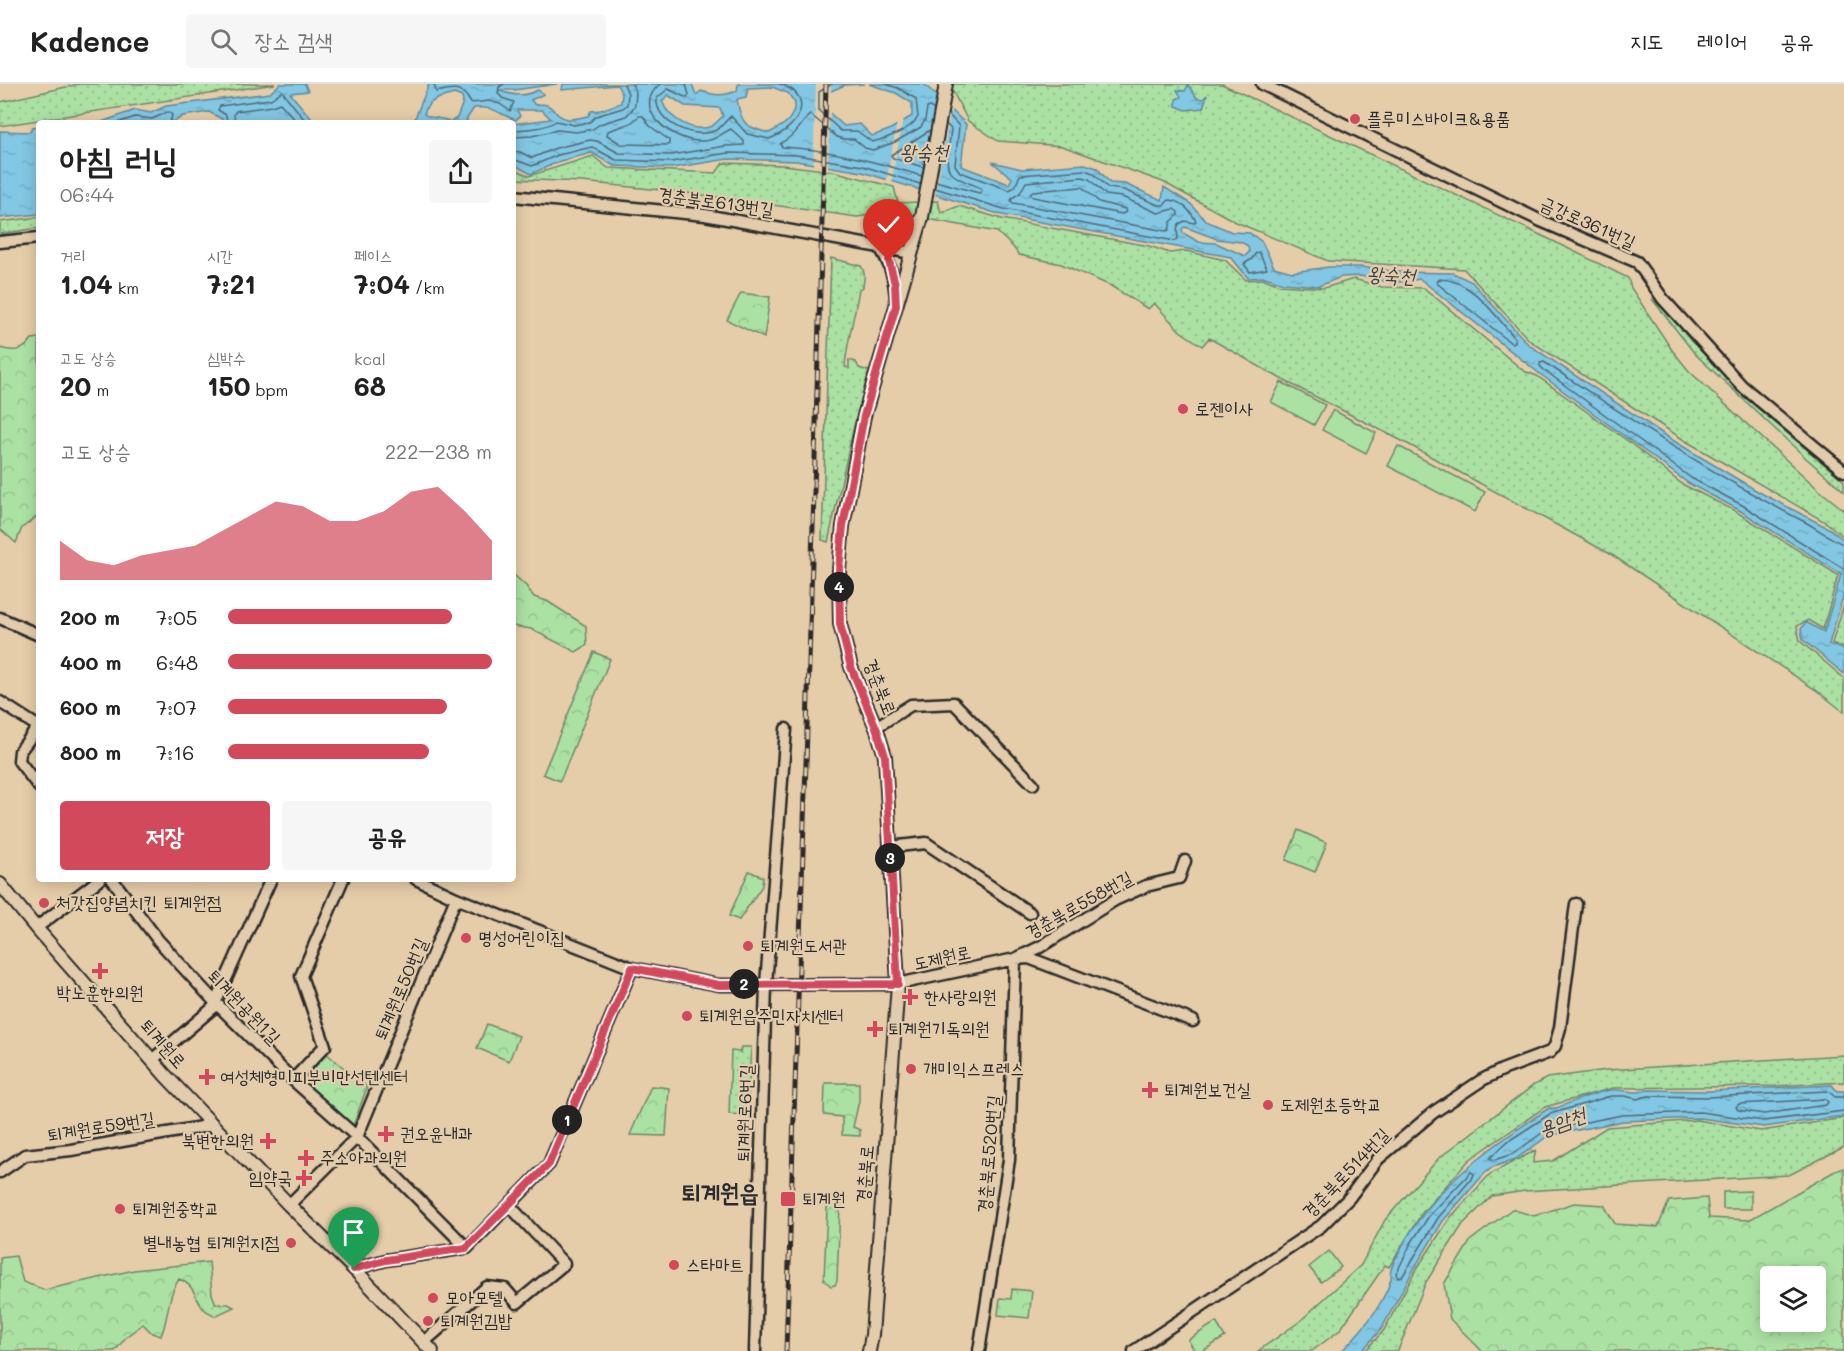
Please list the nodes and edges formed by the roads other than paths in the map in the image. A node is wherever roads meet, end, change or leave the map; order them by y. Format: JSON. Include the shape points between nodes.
{"nodes":[{"id":1,"x":946,"y":84,"type":"edge"},
{"id":2,"x":1262,"y":84,"type":"edge"},
{"id":3,"x":516,"y":196,"type":"edge"},
{"id":4,"x":922,"y":218,"type":"junction"},
{"id":5,"x":36,"y":237,"type":"edge"},
{"id":6,"x":0,"y":242,"type":"edge"},
{"id":7,"x":879,"y":246,"type":"junction"},
{"id":8,"x":912,"y":253,"type":"junction"},
{"id":9,"x":896,"y":306,"type":"junction"},
{"id":10,"x":1844,"y":471,"type":"edge"},
{"id":11,"x":0,"y":618,"type":"edge"},
{"id":12,"x":36,"y":634,"type":"edge"},
{"id":13,"x":0,"y":702,"type":"edge"},
{"id":14,"x":36,"y":725,"type":"edge"},
{"id":15,"x":876,"y":727,"type":"junction"},
{"id":16,"x":786,"y":729,"type":"dead end"},
{"id":17,"x":36,"y":731,"type":"edge"},
{"id":18,"x":36,"y":783,"type":"edge"},
{"id":19,"x":1033,"y":784,"type":"dead end"},
{"id":20,"x":889,"y":847,"type":"junction"},
{"id":21,"x":1185,"y":861,"type":"dead end"},
{"id":22,"x":96,"y":882,"type":"edge"},
{"id":23,"x":114,"y":882,"type":"edge"},
{"id":24,"x":266,"y":882,"type":"edge"},
{"id":25,"x":342,"y":882,"type":"edge"},
{"id":26,"x":422,"y":882,"type":"edge"},
{"id":27,"x":0,"y":884,"type":"edge"},
{"id":28,"x":456,"y":898,"type":"junction"},
{"id":29,"x":1576,"y":904,"type":"dead end"},
{"id":30,"x":1030,"y":913,"type":"dead end"},
{"id":31,"x":36,"y":928,"type":"junction"},
{"id":32,"x":1015,"y":959,"type":"junction"},
{"id":33,"x":632,"y":968,"type":"junction"},
{"id":34,"x":766,"y":984,"type":"junction"},
{"id":35,"x":898,"y":984,"type":"junction"},
{"id":36,"x":215,"y":1002,"type":"junction"},
{"id":37,"x":1193,"y":1021,"type":"dead end"},
{"id":38,"x":152,"y":1060,"type":"junction"},
{"id":39,"x":293,"y":1080,"type":"junction"},
{"id":40,"x":213,"y":1125,"type":"junction"},
{"id":41,"x":357,"y":1137,"type":"junction"},
{"id":42,"x":0,"y":1172,"type":"edge"},
{"id":43,"x":289,"y":1205,"type":"junction"},
{"id":44,"x":509,"y":1205,"type":"junction"},
{"id":45,"x":466,"y":1248,"type":"junction"},
{"id":46,"x":354,"y":1269,"type":"junction"},
{"id":47,"x":428,"y":1347,"type":"edge"},
{"id":48,"x":755,"y":1351,"type":"edge"},
{"id":49,"x":869,"y":1351,"type":"edge"},
{"id":50,"x":979,"y":1351,"type":"edge"},
{"id":51,"x":1134,"y":1351,"type":"edge"}],
"edges":[{"from":1,"to":4,"type":"street","name":"경춘북로"},
{"from":2,"to":10,"type":"street","name":"금강로361번길","via":[[1541,221],[1636,262],[1663,299],[1742,386]]},
{"from":3,"to":7,"type":"street","name":"경춘북로613번길","via":[[705,215]]},
{"from":4,"to":7,"type":"street","via":[[906,232]]},
{"from":4,"to":8,"type":"street","name":"경춘북로"},
{"from":5,"to":6,"type":"street"},
{"from":7,"to":8,"type":"street","name":"경춘북로613번길"},
{"from":7,"to":9,"type":"street","via":[[889,261]]},
{"from":8,"to":9,"type":"street","name":"경춘북로"},
{"from":9,"to":15,"type":"street","name":"경춘북로","via":[[864,416],[843,526],[839,570],[840,624],[851,667]]},
{"from":11,"to":12,"type":"street"},
{"from":13,"to":14,"type":"street"},
{"from":15,"to":19,"type":"street","via":[[910,705],[954,703]]},
{"from":15,"to":20,"type":"street","name":"경춘북로","via":[[885,756]]},
{"from":16,"to":34,"type":"street","name":"퇴계원로6번길"},
{"from":17,"to":18,"type":"street","via":[[20,751],[19,761]]},
{"from":20,"to":30,"type":"street","via":[[926,843]]},
{"from":20,"to":35,"type":"street","name":"경춘북로"},
{"from":21,"to":32,"type":"street","name":"경춘북로558번길","via":[[1179,878],[1146,886],[1115,900]]},
{"from":22,"to":31,"type":"street"},
{"from":23,"to":36,"type":"street","name":"퇴계원공원1길","via":[[158,940]]},
{"from":24,"to":36,"type":"street"},
{"from":25,"to":39,"type":"street","via":[[301,976],[325,1046]]},
{"from":26,"to":28,"type":"street","name":"도제원로"},
{"from":27,"to":31,"type":"street","name":"퇴계원로"},
{"from":28,"to":33,"type":"street","name":"도제원로"},
{"from":28,"to":41,"type":"street","name":"퇴계원로50번길"},
{"from":29,"to":51,"type":"street","name":"경춘북로514번길","via":[[1560,1028],[1550,1052],[1482,1080],[1434,1112],[1378,1159],[1349,1198],[1321,1226]]},
{"from":31,"to":38,"type":"street","name":"퇴계원로"},
{"from":32,"to":35,"type":"street","name":"도제원로"},
{"from":32,"to":37,"type":"street","name":"도제원로","via":[[1029,958]]},
{"from":32,"to":50,"type":"street","name":"경춘북로520번길","via":[[1009,1160]]},
{"from":33,"to":34,"type":"street","name":"도제원로","via":[[719,985]]},
{"from":33,"to":44,"type":"street","via":[[549,1164]]},
{"from":34,"to":35,"type":"street","name":"도제원로"},
{"from":34,"to":48,"type":"street","name":"퇴계원로6번길"},
{"from":35,"to":49,"type":"street","name":"경춘북로"},
{"from":36,"to":38,"type":"street","via":[[213,1008]]},
{"from":36,"to":39,"type":"street","name":"퇴계원공원1길"},
{"from":38,"to":40,"type":"street","name":"퇴계원로"},
{"from":39,"to":41,"type":"street","name":"퇴계원공원1길"},
{"from":40,"to":42,"type":"street","name":"퇴계원로59번길","via":[[25,1155]]},
{"from":40,"to":43,"type":"street","name":"퇴계원로"},
{"from":41,"to":43,"type":"street","name":"퇴계원로50번길"},
{"from":41,"to":45,"type":"street","name":"퇴계원공원1길"},
{"from":43,"to":46,"type":"street","name":"퇴계원로"},
{"from":44,"to":45,"type":"street"},
{"from":44,"to":47,"type":"street","via":[[564,1264],[517,1303],[505,1289],[487,1287]]},
{"from":45,"to":46,"type":"street"},
{"from":46,"to":47,"type":"street","name":"퇴계원로"}]}
